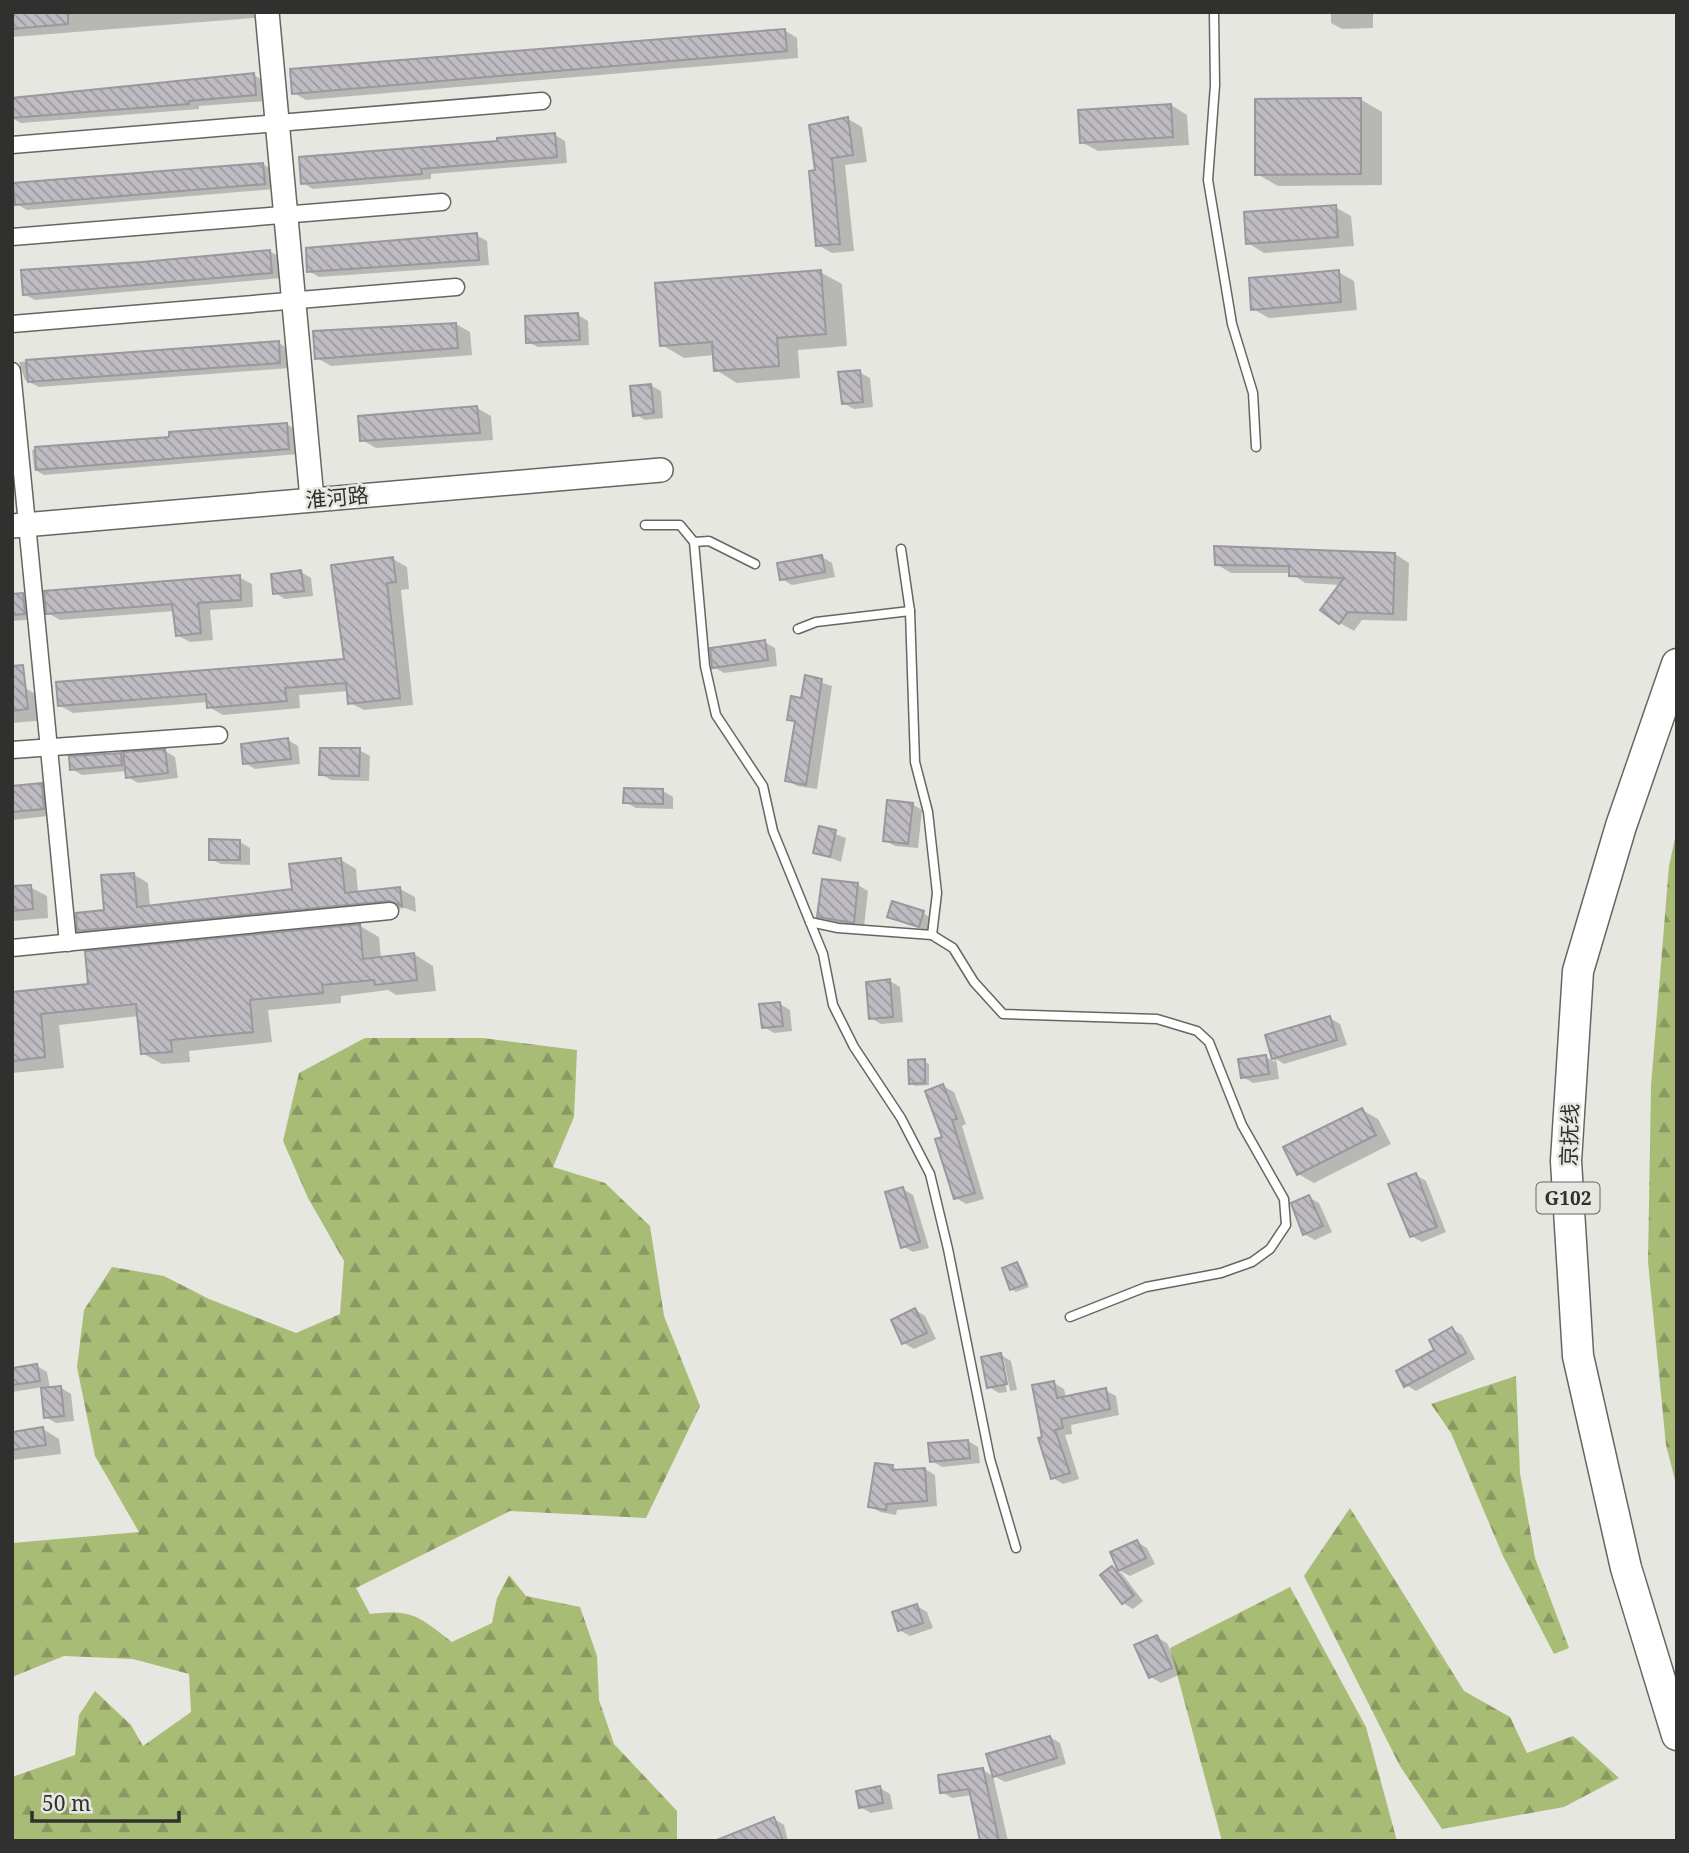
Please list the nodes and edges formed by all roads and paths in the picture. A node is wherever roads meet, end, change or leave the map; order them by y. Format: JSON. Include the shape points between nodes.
{"nodes":[{"id":1,"x":267,"y":12,"type":"edge"},
{"id":2,"x":1214,"y":12,"type":"edge"},
{"id":3,"x":542,"y":101,"type":"dead end"},
{"id":4,"x":276,"y":124,"type":"junction"},
{"id":5,"x":12,"y":145,"type":"edge"},
{"id":6,"x":442,"y":202,"type":"dead end"},
{"id":7,"x":285,"y":215,"type":"junction"},
{"id":8,"x":12,"y":237,"type":"edge"},
{"id":9,"x":456,"y":287,"type":"dead end"},
{"id":10,"x":293,"y":300,"type":"junction"},
{"id":11,"x":12,"y":324,"type":"edge"},
{"id":12,"x":12,"y":371,"type":"edge"},
{"id":13,"x":1256,"y":447,"type":"dead end"},
{"id":14,"x":661,"y":470,"type":"dead end"},
{"id":15,"x":312,"y":499,"type":"junction"},
{"id":16,"x":645,"y":525,"type":"dead end"},
{"id":17,"x":20,"y":526,"type":"edge"},
{"id":18,"x":694,"y":542,"type":"junction"},
{"id":19,"x":901,"y":548,"type":"dead end"},
{"id":20,"x":755,"y":565,"type":"dead end"},
{"id":21,"x":910,"y":611,"type":"junction"},
{"id":22,"x":798,"y":629,"type":"dead end"},
{"id":23,"x":1677,"y":664,"type":"edge"},
{"id":24,"x":219,"y":735,"type":"dead end"},
{"id":25,"x":49,"y":746,"type":"junction"},
{"id":26,"x":12,"y":750,"type":"edge"},
{"id":27,"x":390,"y":911,"type":"dead end"},
{"id":28,"x":810,"y":922,"type":"junction"},
{"id":29,"x":932,"y":935,"type":"junction"},
{"id":30,"x":68,"y":943,"type":"junction"},
{"id":31,"x":12,"y":948,"type":"edge"},
{"id":32,"x":1070,"y":1317,"type":"dead end"},
{"id":33,"x":1016,"y":1548,"type":"dead end"},
{"id":34,"x":1677,"y":1735,"type":"edge"}],
"edges":[{"from":1,"to":4,"type":"street"},
{"from":2,"to":13,"type":"lane","via":[[1215,85],[1208,180],[1232,324],[1253,393]]},
{"from":3,"to":4,"type":"street"},
{"from":4,"to":5,"type":"street"},
{"from":4,"to":7,"type":"street"},
{"from":6,"to":7,"type":"street"},
{"from":7,"to":8,"type":"street"},
{"from":7,"to":10,"type":"street"},
{"from":9,"to":10,"type":"street"},
{"from":10,"to":11,"type":"street"},
{"from":10,"to":15,"type":"street"},
{"from":12,"to":17,"type":"street"},
{"from":14,"to":15,"type":"street","name":"淮河路"},
{"from":15,"to":17,"type":"street","name":"淮河路"},
{"from":16,"to":18,"type":"lane","via":[[680,525]]},
{"from":17,"to":25,"type":"street"},
{"from":18,"to":20,"type":"lane","via":[[709,541]]},
{"from":18,"to":28,"type":"lane","via":[[705,666],[716,715],[763,786],[773,831]]},
{"from":19,"to":21,"type":"lane"},
{"from":21,"to":22,"type":"lane","via":[[816,622]]},
{"from":21,"to":29,"type":"lane","via":[[915,762],[928,812],[937,893]]},
{"from":23,"to":34,"type":"highway","name":"京抚线","number":"G102","via":[[1578,971],[1566,1161],[1578,1356],[1626,1569]]},
{"from":24,"to":25,"type":"street"},
{"from":25,"to":26,"type":"street"},
{"from":25,"to":30,"type":"street"},
{"from":27,"to":30,"type":"street"},
{"from":28,"to":29,"type":"lane"},
{"from":28,"to":33,"type":"lane","via":[[823,954],[833,1005],[929,1174],[990,1459]]},
{"from":29,"to":32,"type":"lane","via":[[953,948],[974,982],[1003,1014],[1157,1019],[1197,1031],[1209,1042],[1242,1125],[1284,1199],[1286,1225],[1270,1249],[1252,1262],[1221,1273],[1146,1287]]},
{"from":30,"to":31,"type":"street"}]}
